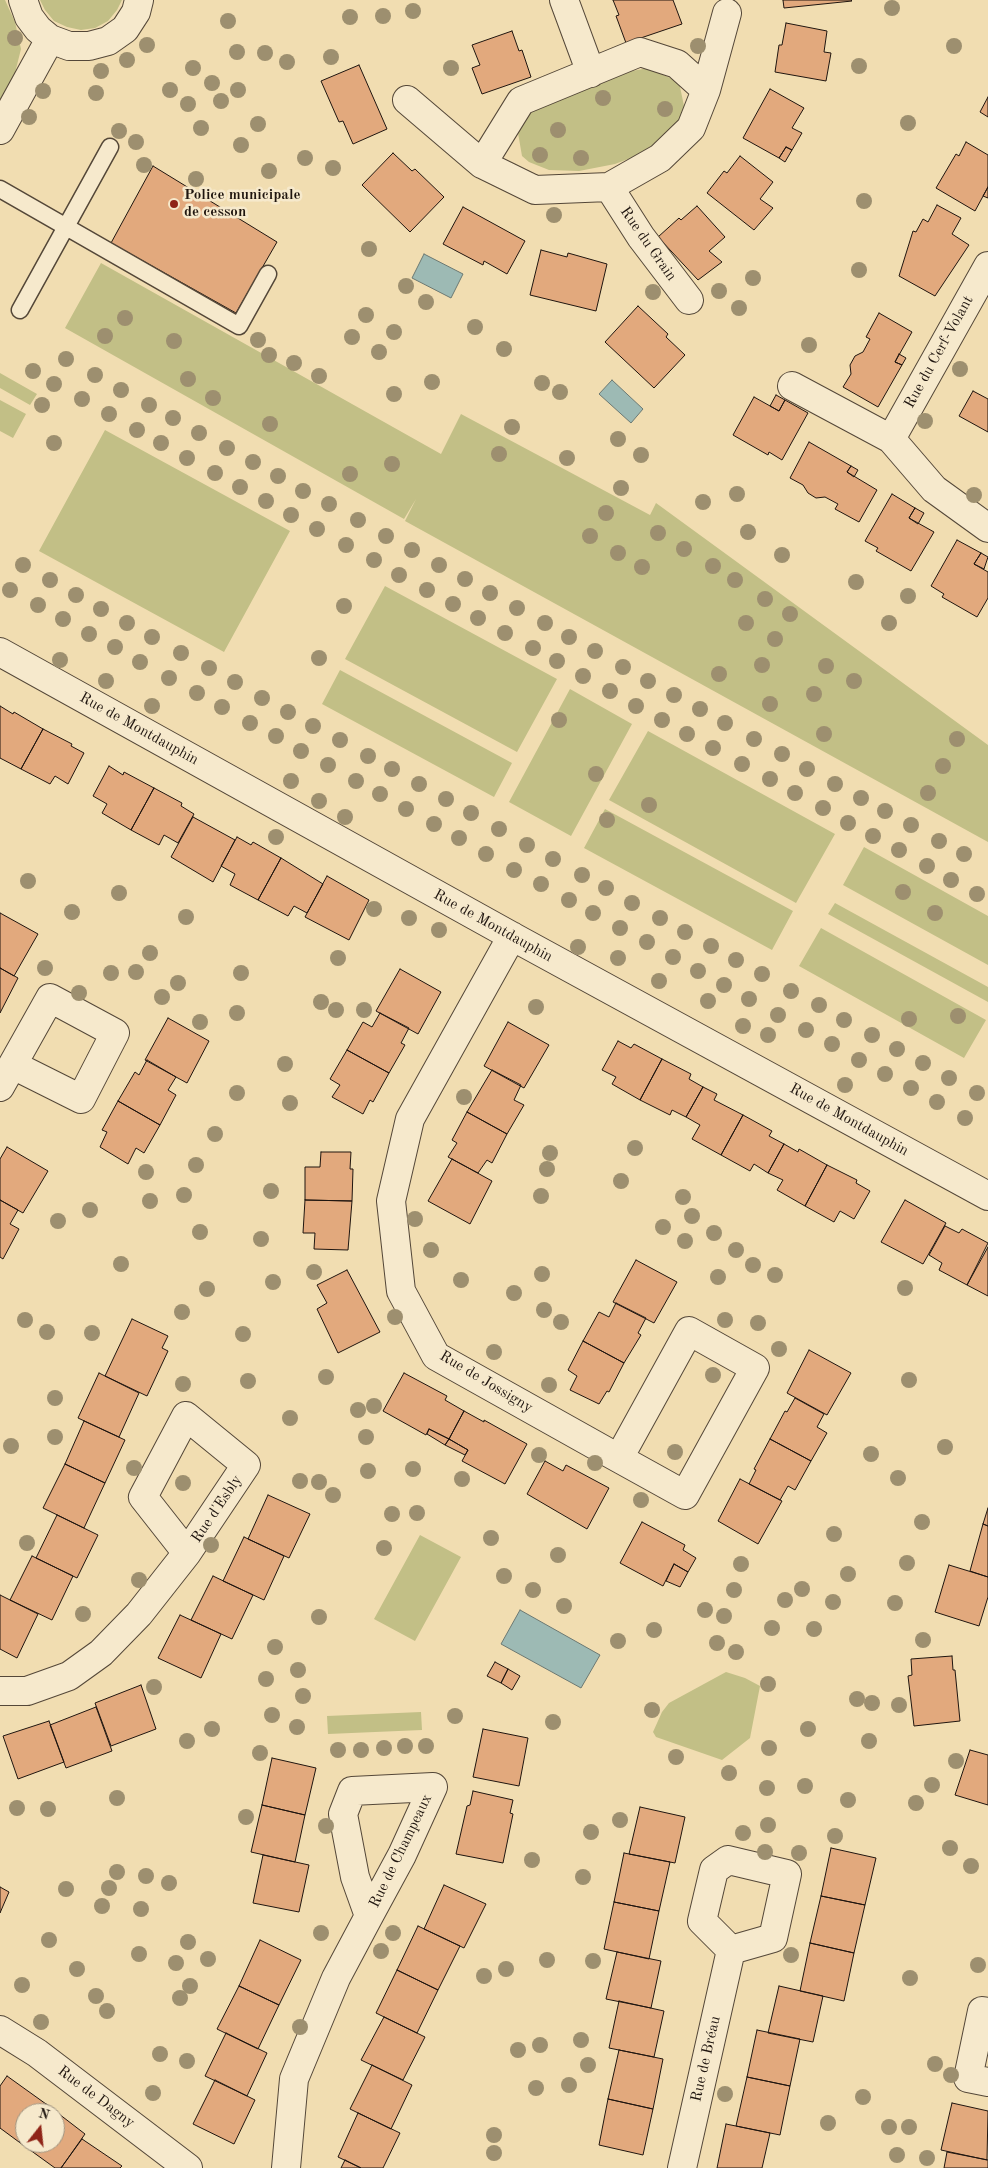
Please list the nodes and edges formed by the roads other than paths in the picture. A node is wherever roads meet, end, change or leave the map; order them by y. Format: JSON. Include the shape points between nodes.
{"nodes":[{"id":1,"x":22,"y":0,"type":"edge"},
{"id":2,"x":139,"y":0,"type":"edge"},
{"id":3,"x":564,"y":0,"type":"edge"},
{"id":4,"x":727,"y":13,"type":"dead end"},
{"id":5,"x":50,"y":39,"type":"junction"},
{"id":6,"x":591,"y":73,"type":"junction"},
{"id":7,"x":706,"y":90,"type":"junction"},
{"id":8,"x":407,"y":100,"type":"dead end"},
{"id":9,"x":0,"y":130,"type":"edge"},
{"id":10,"x":110,"y":147,"type":"dead end"},
{"id":11,"x":482,"y":164,"type":"junction"},
{"id":12,"x":609,"y":187,"type":"junction"},
{"id":13,"x":0,"y":189,"type":"edge"},
{"id":14,"x":66,"y":227,"type":"junction"},
{"id":15,"x":988,"y":266,"type":"edge"},
{"id":16,"x":268,"y":274,"type":"dead end"},
{"id":17,"x":689,"y":300,"type":"dead end"},
{"id":18,"x":20,"y":310,"type":"dead end"},
{"id":19,"x":792,"y":386,"type":"dead end"},
{"id":20,"x":891,"y":439,"type":"junction"},
{"id":21,"x":988,"y":528,"type":"edge"},
{"id":22,"x":0,"y":652,"type":"edge"},
{"id":23,"x":512,"y":936,"type":"junction"},
{"id":24,"x":988,"y":1196,"type":"edge"},
{"id":25,"x":619,"y":1458,"type":"junction"},
{"id":26,"x":187,"y":1552,"type":"dead end"},
{"id":27,"x":0,"y":1691,"type":"edge"},
{"id":28,"x":370,"y":1916,"type":"junction"},
{"id":29,"x":731,"y":1950,"type":"dead end"},
{"id":30,"x":988,"y":2012,"type":"edge"},
{"id":31,"x":0,"y":2030,"type":"edge"},
{"id":32,"x":988,"y":2082,"type":"edge"},
{"id":33,"x":188,"y":2168,"type":"edge"},
{"id":34,"x":286,"y":2168,"type":"edge"},
{"id":35,"x":682,"y":2168,"type":"edge"}],
"edges":[{"from":1,"to":5,"type":"street","via":[[29,17]]},
{"from":2,"to":5,"type":"street","via":[[136,12],[125,29],[108,41],[89,46],[69,46]]},
{"from":3,"to":6,"type":"street"},
{"from":4,"to":7,"type":"street"},
{"from":5,"to":9,"type":"street"},
{"from":6,"to":7,"type":"street","via":[[640,52],[677,64]]},
{"from":6,"to":11,"type":"street","via":[[521,101]]},
{"from":7,"to":12,"type":"street","via":[[690,128],[660,158]]},
{"from":8,"to":11,"type":"street"},
{"from":10,"to":14,"type":"lane"},
{"from":11,"to":12,"type":"street","via":[[535,190]]},
{"from":12,"to":17,"type":"street","name":"Rue du Grain","via":[[641,237]]},
{"from":13,"to":14,"type":"lane"},
{"from":14,"to":16,"type":"lane","via":[[239,326]]},
{"from":14,"to":18,"type":"lane"},
{"from":15,"to":20,"type":"street","name":"Rue du Cerf-Volant"},
{"from":19,"to":20,"type":"street"},
{"from":20,"to":21,"type":"street","via":[[934,489]]},
{"from":22,"to":23,"type":"street","name":"Rue de Montdauphin"},
{"from":23,"to":24,"type":"street","name":"Rue de Montdauphin"},
{"from":23,"to":25,"type":"street","name":"Rue de Jossigny","via":[[410,1119],[391,1202],[401,1291],[436,1356]]},
{"from":25,"to":25,"type":"street","name":"Rue de Jossigny","via":[[685,1494],[755,1368],[689,1331]]},
{"from":26,"to":27,"type":"street","name":"Rue d'Esbly","via":[[139,1614],[101,1653],[70,1676],[27,1691]]},
{"from":28,"to":28,"type":"street","name":"Rue de Champeaux","via":[[402,1855],[432,1787],[352,1791],[342,1814],[355,1876]]},
{"from":28,"to":34,"type":"street","name":"Rue de Champeaux","via":[[336,1978],[294,2079]]},
{"from":29,"to":35,"type":"street","name":"Rue de Bréau"},
{"from":30,"to":32,"type":"street","via":[[982,2011],[968,2078]]},
{"from":31,"to":33,"type":"street","name":"Rue de Dagny","via":[[37,2052]]}]}
